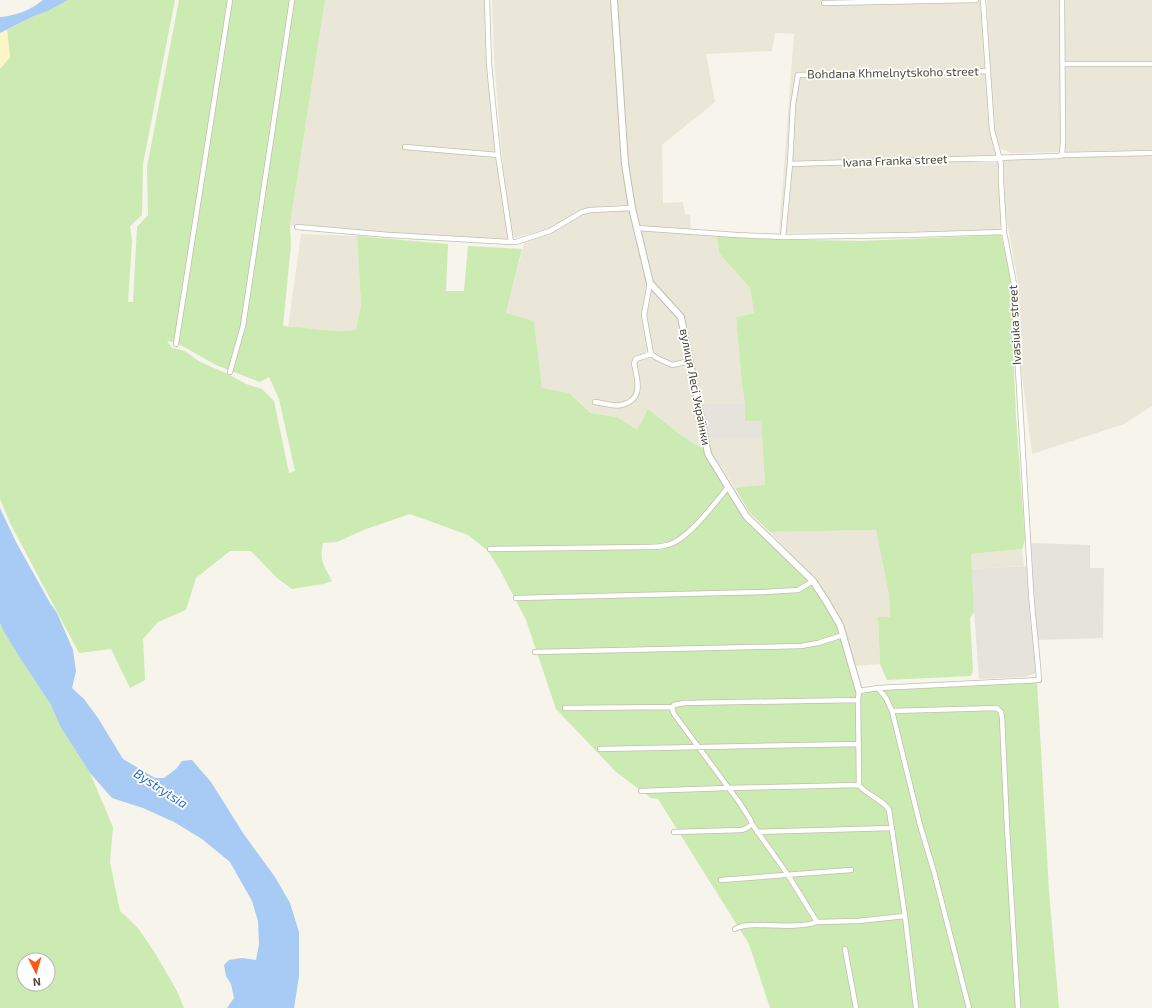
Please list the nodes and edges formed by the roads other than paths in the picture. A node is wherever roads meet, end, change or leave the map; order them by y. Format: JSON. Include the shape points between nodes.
{"nodes":[{"id":1,"x":230,"y":0,"type":"edge"},
{"id":2,"x":292,"y":0,"type":"edge"},
{"id":3,"x":487,"y":0,"type":"edge"},
{"id":4,"x":614,"y":0,"type":"edge"},
{"id":5,"x":976,"y":0,"type":"edge"},
{"id":6,"x":983,"y":0,"type":"edge"},
{"id":7,"x":1062,"y":0,"type":"edge"},
{"id":8,"x":882,"y":1,"type":"edge"},
{"id":9,"x":824,"y":3,"type":"dead end"},
{"id":10,"x":1062,"y":64,"type":"junction"},
{"id":11,"x":1152,"y":64,"type":"edge"},
{"id":12,"x":987,"y":71,"type":"junction"},
{"id":13,"x":405,"y":147,"type":"dead end"},
{"id":14,"x":1152,"y":153,"type":"edge"},
{"id":15,"x":498,"y":155,"type":"junction"},
{"id":16,"x":1062,"y":155,"type":"junction"},
{"id":17,"x":999,"y":157,"type":"junction"},
{"id":18,"x":790,"y":164,"type":"junction"},
{"id":19,"x":632,"y":208,"type":"junction"},
{"id":20,"x":298,"y":227,"type":"dead end"},
{"id":21,"x":637,"y":228,"type":"junction"},
{"id":22,"x":1004,"y":232,"type":"junction"},
{"id":23,"x":783,"y":237,"type":"junction"},
{"id":24,"x":511,"y":242,"type":"junction"},
{"id":25,"x":650,"y":284,"type":"junction"},
{"id":26,"x":176,"y":344,"type":"dead end"},
{"id":27,"x":651,"y":354,"type":"junction"},
{"id":28,"x":690,"y":361,"type":"junction"},
{"id":29,"x":230,"y":372,"type":"dead end"},
{"id":30,"x":596,"y":402,"type":"dead end"},
{"id":31,"x":728,"y":488,"type":"junction"},
{"id":32,"x":490,"y":549,"type":"dead end"},
{"id":33,"x":813,"y":581,"type":"junction"},
{"id":34,"x":516,"y":598,"type":"dead end"},
{"id":35,"x":844,"y":635,"type":"junction"},
{"id":36,"x":535,"y":652,"type":"dead end"},
{"id":37,"x":878,"y":688,"type":"junction"},
{"id":38,"x":859,"y":692,"type":"junction"},
{"id":39,"x":858,"y":700,"type":"junction"},
{"id":40,"x":673,"y":707,"type":"junction"},
{"id":41,"x":565,"y":708,"type":"dead end"},
{"id":42,"x":892,"y":711,"type":"junction"},
{"id":43,"x":859,"y":744,"type":"junction"},
{"id":44,"x":697,"y":747,"type":"junction"},
{"id":45,"x":600,"y":749,"type":"dead end"},
{"id":46,"x":859,"y":785,"type":"junction"},
{"id":47,"x":727,"y":788,"type":"junction"},
{"id":48,"x":641,"y":791,"type":"dead end"},
{"id":49,"x":752,"y":824,"type":"junction"},
{"id":50,"x":892,"y":828,"type":"junction"},
{"id":51,"x":674,"y":832,"type":"dead end"},
{"id":52,"x":757,"y":832,"type":"junction"},
{"id":53,"x":851,"y":870,"type":"dead end"},
{"id":54,"x":788,"y":875,"type":"junction"},
{"id":55,"x":721,"y":880,"type":"dead end"},
{"id":56,"x":905,"y":916,"type":"junction"},
{"id":57,"x":817,"y":922,"type":"junction"},
{"id":58,"x":735,"y":929,"type":"dead end"},
{"id":59,"x":845,"y":948,"type":"dead end"},
{"id":60,"x":856,"y":1008,"type":"edge"},
{"id":61,"x":916,"y":1008,"type":"edge"},
{"id":62,"x":969,"y":1008,"type":"edge"},
{"id":63,"x":1018,"y":1008,"type":"edge"}],
"edges":[{"from":1,"to":26,"type":"street"},
{"from":2,"to":29,"type":"street","via":[[243,326]]},
{"from":3,"to":15,"type":"street","via":[[489,64]]},
{"from":4,"to":19,"type":"street","via":[[625,164]]},
{"from":5,"to":8,"type":"street"},
{"from":6,"to":12,"type":"street","name":"Ivasiuka street"},
{"from":7,"to":10,"type":"street"},
{"from":8,"to":9,"type":"street"},
{"from":10,"to":11,"type":"street"},
{"from":10,"to":16,"type":"street"},
{"from":12,"to":17,"type":"street","name":"Ivasiuka street","via":[[992,130]]},
{"from":12,"to":18,"type":"street","name":"Bohdana Khmelnytskoho street","via":[[798,75],[793,104]]},
{"from":13,"to":15,"type":"street"},
{"from":14,"to":16,"type":"street","name":"Ivana Franka street"},
{"from":15,"to":24,"type":"street"},
{"from":16,"to":17,"type":"street","name":"Ivana Franka street","via":[[1038,158]]},
{"from":17,"to":18,"type":"street","name":"Ivana Franka street"},
{"from":17,"to":22,"type":"street","name":"Ivasiuka street"},
{"from":18,"to":23,"type":"street"},
{"from":19,"to":21,"type":"street"},
{"from":19,"to":24,"type":"street","via":[[582,212],[550,231]]},
{"from":20,"to":24,"type":"street"},
{"from":21,"to":23,"type":"street"},
{"from":21,"to":25,"type":"street"},
{"from":22,"to":23,"type":"street"},
{"from":22,"to":37,"type":"street","name":"Ivasiuka street","via":[[1014,284],[1031,593],[1039,680]]},
{"from":25,"to":27,"type":"street","via":[[644,315]]},
{"from":25,"to":28,"type":"street","name":"вулиця Лесі Українки","via":[[681,317]]},
{"from":27,"to":28,"type":"street","via":[[672,365]]},
{"from":27,"to":30,"type":"street","via":[[636,359],[634,363],[638,385],[633,400],[620,406]]},
{"from":28,"to":31,"type":"street","name":"вулиця Лесі Українки","via":[[706,448]]},
{"from":31,"to":32,"type":"street","via":[[697,525],[668,545]]},
{"from":31,"to":33,"type":"street","name":"вулиця Лесі Українки","via":[[746,516]]},
{"from":33,"to":34,"type":"street","via":[[798,590],[764,592]]},
{"from":33,"to":35,"type":"street","name":"вулиця Лесі Українки"},
{"from":35,"to":36,"type":"street","via":[[801,646]]},
{"from":35,"to":38,"type":"street","name":"вулиця Лесі Українки"},
{"from":37,"to":38,"type":"street"},
{"from":37,"to":42,"type":"street"},
{"from":38,"to":39,"type":"street"},
{"from":39,"to":40,"type":"street","via":[[684,703]]},
{"from":39,"to":43,"type":"street"},
{"from":40,"to":41,"type":"street"},
{"from":40,"to":44,"type":"street","via":[[672,711]]},
{"from":42,"to":62,"type":"street"},
{"from":42,"to":63,"type":"street","via":[[997,708],[1000,712]]},
{"from":43,"to":44,"type":"street"},
{"from":43,"to":46,"type":"street"},
{"from":44,"to":45,"type":"street"},
{"from":44,"to":47,"type":"street"},
{"from":46,"to":47,"type":"street"},
{"from":46,"to":50,"type":"street","via":[[887,806]]},
{"from":47,"to":48,"type":"street"},
{"from":47,"to":49,"type":"street"},
{"from":49,"to":51,"type":"street","via":[[742,830]]},
{"from":49,"to":52,"type":"street"},
{"from":50,"to":52,"type":"street"},
{"from":50,"to":56,"type":"street"},
{"from":52,"to":54,"type":"street"},
{"from":53,"to":54,"type":"street"},
{"from":54,"to":55,"type":"street"},
{"from":54,"to":57,"type":"street"},
{"from":56,"to":57,"type":"street"},
{"from":56,"to":61,"type":"street"},
{"from":57,"to":58,"type":"street","via":[[799,925],[743,926]]},
{"from":59,"to":60,"type":"street"}]}
